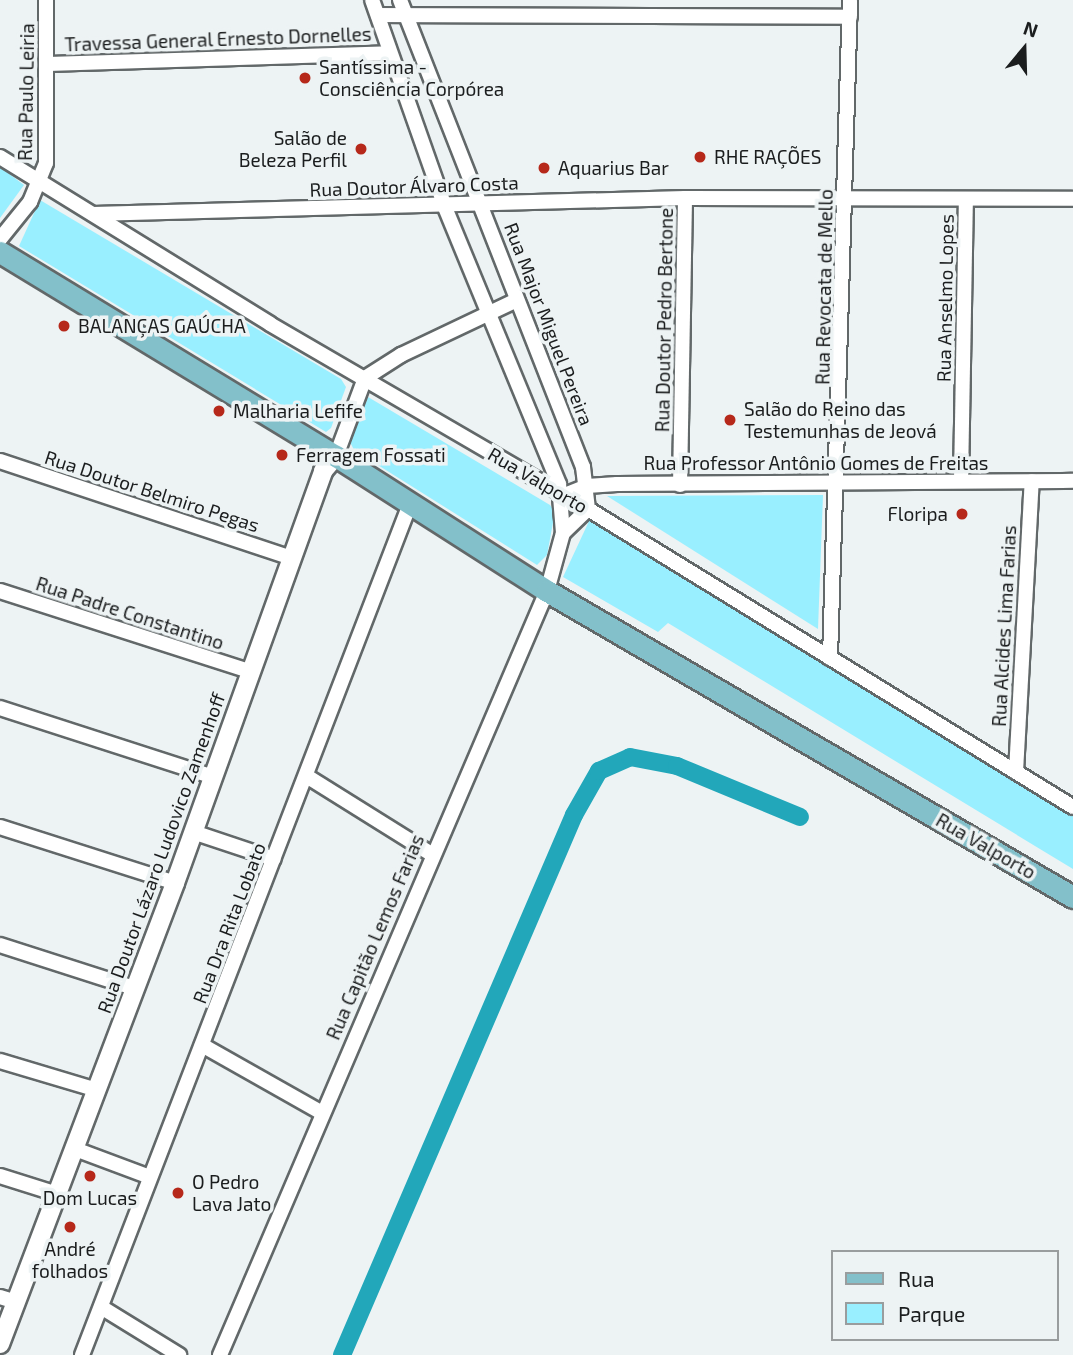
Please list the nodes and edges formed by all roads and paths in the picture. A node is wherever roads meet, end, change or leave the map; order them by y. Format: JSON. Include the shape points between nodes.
{"nodes":[{"id":1,"x":46,"y":0,"type":"edge"},
{"id":2,"x":372,"y":0,"type":"edge"},
{"id":3,"x":850,"y":0,"type":"edge"},
{"id":4,"x":403,"y":6,"type":"edge"},
{"id":5,"x":378,"y":15,"type":"junction"},
{"id":6,"x":850,"y":17,"type":"junction"},
{"id":7,"x":390,"y":53,"type":"junction"},
{"id":8,"x":47,"y":64,"type":"junction"},
{"id":9,"x":0,"y":157,"type":"edge"},
{"id":10,"x":41,"y":183,"type":"junction"},
{"id":11,"x":685,"y":198,"type":"junction"},
{"id":12,"x":1073,"y":199,"type":"edge"},
{"id":13,"x":966,"y":200,"type":"junction"},
{"id":14,"x":844,"y":201,"type":"junction"},
{"id":15,"x":481,"y":202,"type":"junction"},
{"id":16,"x":445,"y":207,"type":"junction"},
{"id":17,"x":93,"y":214,"type":"junction"},
{"id":18,"x":0,"y":239,"type":"edge"},
{"id":19,"x":0,"y":252,"type":"edge"},
{"id":20,"x":517,"y":300,"type":"junction"},
{"id":21,"x":487,"y":316,"type":"junction"},
{"id":22,"x":365,"y":378,"type":"junction"},
{"id":23,"x":336,"y":456,"type":"junction"},
{"id":24,"x":0,"y":461,"type":"edge"},
{"id":25,"x":839,"y":479,"type":"junction"},
{"id":26,"x":961,"y":481,"type":"junction"},
{"id":27,"x":1032,"y":481,"type":"junction"},
{"id":28,"x":1073,"y":481,"type":"edge"},
{"id":29,"x":680,"y":485,"type":"junction"},
{"id":30,"x":587,"y":486,"type":"junction"},
{"id":31,"x":562,"y":496,"type":"junction"},
{"id":32,"x":410,"y":504,"type":"junction"},
{"id":33,"x":588,"y":509,"type":"junction"},
{"id":34,"x":563,"y":533,"type":"junction"},
{"id":35,"x":291,"y":558,"type":"junction"},
{"id":36,"x":0,"y":591,"type":"edge"},
{"id":37,"x":547,"y":591,"type":"junction"},
{"id":38,"x":830,"y":658,"type":"junction"},
{"id":39,"x":249,"y":671,"type":"junction"},
{"id":40,"x":0,"y":708,"type":"edge"},
{"id":41,"x":1016,"y":772,"type":"junction"},
{"id":42,"x":211,"y":776,"type":"junction"},
{"id":43,"x":308,"y":777,"type":"junction"},
{"id":44,"x":1073,"y":807,"type":"edge"},
{"id":45,"x":0,"y":827,"type":"edge"},
{"id":46,"x":194,"y":832,"type":"junction"},
{"id":47,"x":431,"y":854,"type":"junction"},
{"id":48,"x":274,"y":859,"type":"junction"},
{"id":49,"x":175,"y":883,"type":"junction"},
{"id":50,"x":1073,"y":897,"type":"edge"},
{"id":51,"x":0,"y":945,"type":"edge"},
{"id":52,"x":134,"y":988,"type":"junction"},
{"id":53,"x":202,"y":1045,"type":"junction"},
{"id":54,"x":0,"y":1060,"type":"edge"},
{"id":55,"x":97,"y":1090,"type":"junction"},
{"id":56,"x":322,"y":1113,"type":"junction"},
{"id":57,"x":75,"y":1149,"type":"junction"},
{"id":58,"x":0,"y":1175,"type":"edge"},
{"id":59,"x":150,"y":1177,"type":"junction"},
{"id":60,"x":57,"y":1194,"type":"junction"},
{"id":61,"x":8,"y":1300,"type":"edge"},
{"id":62,"x":101,"y":1307,"type":"junction"},
{"id":63,"x":0,"y":1345,"type":"edge"},
{"id":64,"x":82,"y":1355,"type":"edge"},
{"id":65,"x":179,"y":1355,"type":"edge"},
{"id":66,"x":220,"y":1355,"type":"edge"}],
"edges":[{"from":1,"to":8,"type":"street","name":"Rua Paulo Leiria"},
{"from":2,"to":5,"type":"street"},
{"from":3,"to":6,"type":"street","name":"Rua Revocata de Mello"},
{"from":4,"to":5,"type":"street"},
{"from":4,"to":6,"type":"street"},
{"from":4,"to":15,"type":"street","name":"Rua Major Miguel Pereira"},
{"from":5,"to":7,"type":"street"},
{"from":6,"to":14,"type":"street","name":"Rua Revocata de Mello"},
{"from":7,"to":8,"type":"street","name":"Travessa General Ernesto Dornelles"},
{"from":7,"to":16,"type":"street"},
{"from":8,"to":10,"type":"street","name":"Rua Paulo Leiria","via":[[48,135]]},
{"from":9,"to":10,"type":"street","name":"Rua Valporto"},
{"from":10,"to":17,"type":"street","name":"Rua Valporto"},
{"from":10,"to":18,"type":"street"},
{"from":11,"to":14,"type":"street","name":"Rua Doutor Álvaro Costa"},
{"from":11,"to":15,"type":"street","name":"Rua Doutor Álvaro Costa"},
{"from":11,"to":29,"type":"street","name":"Rua Doutor Pedro Bertone"},
{"from":12,"to":13,"type":"street","name":"Rua Doutor Álvaro Costa"},
{"from":13,"to":14,"type":"street","name":"Rua Doutor Álvaro Costa"},
{"from":13,"to":26,"type":"street","name":"Rua Anselmo Lopes"},
{"from":14,"to":25,"type":"street","name":"Rua Revocata de Mello"},
{"from":15,"to":16,"type":"street","name":"Rua Doutor Álvaro Costa"},
{"from":15,"to":20,"type":"street","name":"Rua Major Miguel Pereira"},
{"from":16,"to":17,"type":"street","name":"Rua Doutor Álvaro Costa"},
{"from":16,"to":21,"type":"street"},
{"from":17,"to":22,"type":"street","name":"Rua Valporto"},
{"from":19,"to":23,"type":"main road","name":"Rua Valporto"},
{"from":20,"to":21,"type":"street"},
{"from":20,"to":30,"type":"street","name":"Rua Major Miguel Pereira"},
{"from":21,"to":22,"type":"street","via":[[401,355]]},
{"from":21,"to":31,"type":"street"},
{"from":22,"to":23,"type":"street","name":"Rua Doutor Lázaro Ludovico Zamenhoff"},
{"from":22,"to":31,"type":"street","name":"Rua Valporto"},
{"from":23,"to":32,"type":"main road","name":"Rua Valporto"},
{"from":23,"to":35,"type":"street","name":"Rua Doutor Lázaro Ludovico Zamenhoff","via":[[323,471]]},
{"from":24,"to":35,"type":"street","name":"Rua Doutor Belmiro Pegas"},
{"from":25,"to":26,"type":"street","name":"Rua Professor Antônio Gomes de Freitas"},
{"from":25,"to":29,"type":"street","name":"Rua Professor Antônio Gomes de Freitas"},
{"from":25,"to":38,"type":"street","name":"Rua Revocata de Mello"},
{"from":26,"to":27,"type":"street","name":"Rua Professor Antônio Gomes de Freitas"},
{"from":27,"to":28,"type":"street","name":"Rua Professor Antônio Gomes de Freitas"},
{"from":27,"to":41,"type":"street","name":"Rua Alcides Lima Farias"},
{"from":29,"to":30,"type":"street","name":"Rua Professor Antônio Gomes de Freitas"},
{"from":30,"to":31,"type":"street","name":"Rua Professor Antônio Gomes de Freitas"},
{"from":30,"to":33,"type":"street","name":"Rua Major Miguel Pereira"},
{"from":31,"to":33,"type":"street","name":"Rua Valporto"},
{"from":31,"to":34,"type":"street","name":"Rua Capitão Lemos Farias"},
{"from":32,"to":37,"type":"main road","name":"Rua Valporto"},
{"from":32,"to":43,"type":"street","name":"Rua Dra Rita Lobato"},
{"from":33,"to":34,"type":"street"},
{"from":33,"to":38,"type":"street","name":"Rua Valporto"},
{"from":34,"to":37,"type":"street","name":"Rua Capitão Lemos Farias"},
{"from":35,"to":39,"type":"street","name":"Rua Doutor Lázaro Ludovico Zamenhoff"},
{"from":36,"to":39,"type":"street","name":"Rua Padre Constantino"},
{"from":37,"to":47,"type":"street","name":"Rua Capitão Lemos Farias"},
{"from":37,"to":50,"type":"main road","name":"Rua Valporto"},
{"from":38,"to":41,"type":"street","name":"Rua Valporto"},
{"from":39,"to":42,"type":"street","name":"Rua Doutor Lázaro Ludovico Zamenhoff"},
{"from":40,"to":42,"type":"street"},
{"from":41,"to":44,"type":"street","name":"Rua Valporto"},
{"from":42,"to":46,"type":"street","name":"Rua Doutor Lázaro Ludovico Zamenhoff"},
{"from":43,"to":47,"type":"street"},
{"from":43,"to":48,"type":"street","name":"Rua Dra Rita Lobato"},
{"from":45,"to":49,"type":"street"},
{"from":46,"to":48,"type":"street"},
{"from":46,"to":49,"type":"street","name":"Rua Doutor Lázaro Ludovico Zamenhoff"},
{"from":47,"to":56,"type":"street","name":"Rua Capitão Lemos Farias"},
{"from":48,"to":53,"type":"street","name":"Rua Dra Rita Lobato"},
{"from":49,"to":52,"type":"street","name":"Rua Doutor Lázaro Ludovico Zamenhoff"},
{"from":51,"to":52,"type":"street"},
{"from":52,"to":55,"type":"street","name":"Rua Doutor Lázaro Ludovico Zamenhoff"},
{"from":53,"to":56,"type":"street"},
{"from":53,"to":59,"type":"street","name":"Rua Dra Rita Lobato"},
{"from":54,"to":55,"type":"street"},
{"from":55,"to":57,"type":"street","name":"Rua Doutor Lázaro Ludovico Zamenhoff"},
{"from":56,"to":66,"type":"street","name":"Rua Capitão Lemos Farias"},
{"from":57,"to":59,"type":"street"},
{"from":57,"to":60,"type":"street","name":"Rua Doutor Lázaro Ludovico Zamenhoff"},
{"from":58,"to":60,"type":"street"},
{"from":59,"to":62,"type":"street","name":"Rua Dra Rita Lobato"},
{"from":60,"to":61,"type":"street","name":"Rua Doutor Lázaro Ludovico Zamenhoff"},
{"from":61,"to":63,"type":"street","name":"Rua Doutor Lázaro Ludovico Zamenhoff"},
{"from":62,"to":64,"type":"street","name":"Rua Dra Rita Lobato"},
{"from":62,"to":65,"type":"street"}]}
